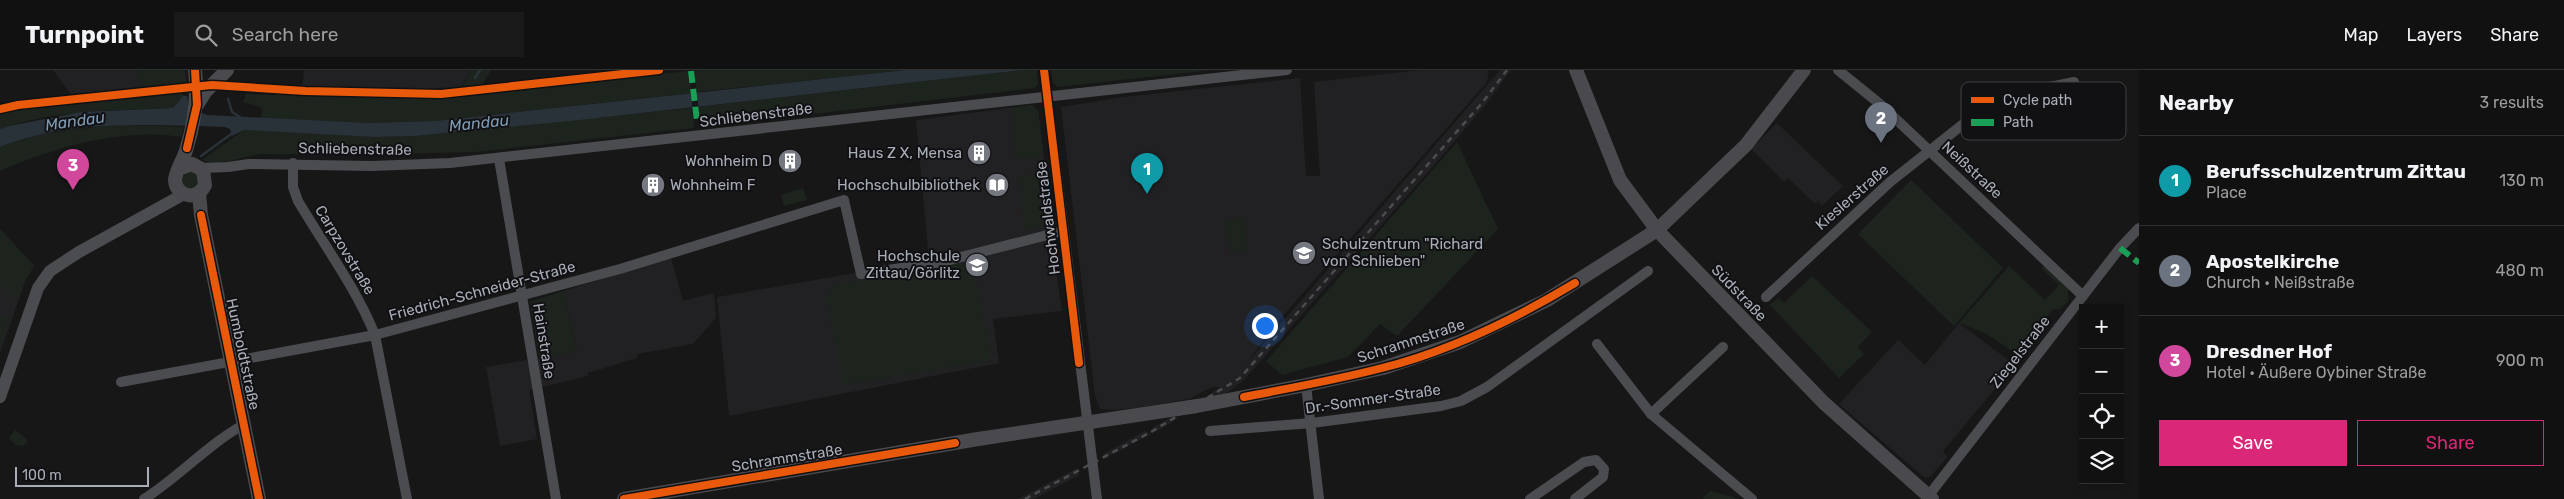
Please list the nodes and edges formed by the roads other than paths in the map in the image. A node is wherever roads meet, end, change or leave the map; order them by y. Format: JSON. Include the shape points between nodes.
{"nodes":[{"id":1,"x":195,"y":70,"type":"edge"},
{"id":2,"x":228,"y":70,"type":"edge"},
{"id":3,"x":659,"y":70,"type":"edge"},
{"id":4,"x":1044,"y":70,"type":"edge"},
{"id":5,"x":1287,"y":70,"type":"edge"},
{"id":6,"x":1576,"y":70,"type":"edge"},
{"id":7,"x":1804,"y":70,"type":"edge"},
{"id":8,"x":1838,"y":70,"type":"edge"},
{"id":9,"x":1047,"y":97,"type":"junction"},
{"id":10,"x":201,"y":98,"type":"junction"},
{"id":11,"x":1961,"y":125,"type":"edge"},
{"id":12,"x":187,"y":148,"type":"junction"},
{"id":13,"x":1928,"y":151,"type":"junction"},
{"id":14,"x":499,"y":159,"type":"junction"},
{"id":15,"x":293,"y":163,"type":"junction"},
{"id":16,"x":198,"y":166,"type":"junction"},
{"id":17,"x":180,"y":168,"type":"junction"},
{"id":18,"x":228,"y":168,"type":"junction"},
{"id":19,"x":191,"y":190,"type":"junction"},
{"id":20,"x":844,"y":200,"type":"joint"},
{"id":21,"x":2139,"y":228,"type":"edge"},
{"id":22,"x":1657,"y":230,"type":"junction"},
{"id":23,"x":1063,"y":232,"type":"junction"},
{"id":24,"x":1648,"y":271,"type":"dead end"},
{"id":25,"x":522,"y":295,"type":"junction"},
{"id":26,"x":2083,"y":296,"type":"junction"},
{"id":27,"x":1766,"y":297,"type":"dead end"},
{"id":28,"x":375,"y":335,"type":"junction"},
{"id":29,"x":1598,"y":344,"type":"dead end"},
{"id":30,"x":1723,"y":348,"type":"dead end"},
{"id":31,"x":230,"y":362,"type":"junction"},
{"id":32,"x":121,"y":382,"type":"dead end"},
{"id":33,"x":1306,"y":385,"type":"junction"},
{"id":34,"x":0,"y":397,"type":"edge"},
{"id":35,"x":1652,"y":414,"type":"junction"},
{"id":36,"x":1087,"y":422,"type":"junction"},
{"id":37,"x":1312,"y":422,"type":"junction"},
{"id":38,"x":244,"y":425,"type":"junction"},
{"id":39,"x":1210,"y":431,"type":"dead end"},
{"id":40,"x":1929,"y":498,"type":"edge"},
{"id":41,"x":144,"y":499,"type":"edge"},
{"id":42,"x":259,"y":499,"type":"edge"},
{"id":43,"x":407,"y":499,"type":"edge"},
{"id":44,"x":556,"y":499,"type":"edge"},
{"id":45,"x":624,"y":499,"type":"edge"},
{"id":46,"x":1096,"y":499,"type":"edge"},
{"id":47,"x":1319,"y":499,"type":"edge"},
{"id":48,"x":1530,"y":499,"type":"edge"},
{"id":49,"x":1575,"y":499,"type":"edge"},
{"id":50,"x":1752,"y":499,"type":"edge"}],
"edges":[{"from":1,"to":10,"type":"main road"},
{"from":2,"to":10,"type":"main road"},
{"from":3,"to":10,"type":"street","via":[[441,94],[305,92]]},
{"from":4,"to":9,"type":"street","name":"Hochwaldstraße"},
{"from":5,"to":9,"type":"street","name":"Schliebenstraße"},
{"from":6,"to":22,"type":"main road","name":"Südstraße","via":[[1620,180]]},
{"from":7,"to":22,"type":"main road","name":"Schrammstraße","via":[[1746,145]]},
{"from":8,"to":13,"type":"street","name":"Neißstraße","via":[[1880,104]]},
{"from":9,"to":14,"type":"street","name":"Schliebenstraße"},
{"from":9,"to":23,"type":"street","name":"Hochwaldstraße"},
{"from":10,"to":12,"type":"main road"},
{"from":11,"to":13,"type":"street","name":"Kieslerstraße"},
{"from":12,"to":16,"type":"main road","name":"Humboldtstraße"},
{"from":12,"to":17,"type":"main road"},
{"from":13,"to":26,"type":"street","name":"Neißstraße"},
{"from":13,"to":27,"type":"street","name":"Kieslerstraße","via":[[1846,221]]},
{"from":14,"to":15,"type":"street","name":"Schliebenstraße","via":[[386,166]]},
{"from":14,"to":25,"type":"street","name":"Hainstraße"},
{"from":15,"to":18,"type":"street","name":"Schliebenstraße"},
{"from":15,"to":28,"type":"street","name":"Carpzovstraße","via":[[293,187],[298,201],[354,293]]},
{"from":16,"to":17,"type":"main road","via":[[188,164]]},
{"from":16,"to":18,"type":"street","name":"Schliebenstraße"},
{"from":16,"to":19,"type":"main road","name":"Humboldtstraße","via":[[206,175]]},
{"from":17,"to":19,"type":"main road","via":[[176,176]]},
{"from":18,"to":19,"type":"street","name":"Schliebenstraße"},
{"from":19,"to":31,"type":"main road","name":"Humboldtstraße","via":[[201,215]]},
{"from":19,"to":34,"type":"street","via":[[59,264],[44,278]]},
{"from":20,"to":23,"type":"street","name":"Hochwaldstraße","via":[[861,274],[942,262]]},
{"from":20,"to":25,"type":"street","name":"Friedrich-Schneider-Straße","via":[[620,269]]},
{"from":21,"to":26,"type":"street","name":"Ziegelstraße"},
{"from":22,"to":33,"type":"main road","name":"Schrammstraße","via":[[1547,300],[1468,338],[1383,368]]},
{"from":22,"to":40,"type":"main road","name":"Südstraße","via":[[1824,403]]},
{"from":23,"to":36,"type":"street","name":"Hochwaldstraße"},
{"from":24,"to":37,"type":"street","name":"Dr.-Sommer-Straße","via":[[1487,388],[1461,401]]},
{"from":25,"to":28,"type":"street","name":"Friedrich-Schneider-Straße"},
{"from":25,"to":44,"type":"street","name":"Hainstraße"},
{"from":26,"to":40,"type":"street","name":"Ziegelstraße"},
{"from":28,"to":31,"type":"street","name":"Friedrich-Schneider-Straße"},
{"from":28,"to":43,"type":"street","name":"Carpzovstraße"},
{"from":29,"to":35,"type":"street"},
{"from":30,"to":35,"type":"street"},
{"from":31,"to":32,"type":"street","name":"Friedrich-Schneider-Straße"},
{"from":31,"to":38,"type":"main road","name":"Humboldtstraße"},
{"from":33,"to":36,"type":"main road","name":"Schrammstraße"},
{"from":33,"to":37,"type":"street"},
{"from":35,"to":50,"type":"street"},
{"from":36,"to":45,"type":"main road","name":"Schrammstraße"},
{"from":36,"to":46,"type":"street","name":"Hochwaldstraße"},
{"from":37,"to":39,"type":"street","name":"Dr.-Sommer-Straße"},
{"from":37,"to":47,"type":"street"},
{"from":38,"to":41,"type":"street"},
{"from":38,"to":42,"type":"main road","name":"Humboldtstraße"},
{"from":48,"to":49,"type":"street","via":[[1584,462],[1596,460],[1604,469],[1603,477]]}]}
